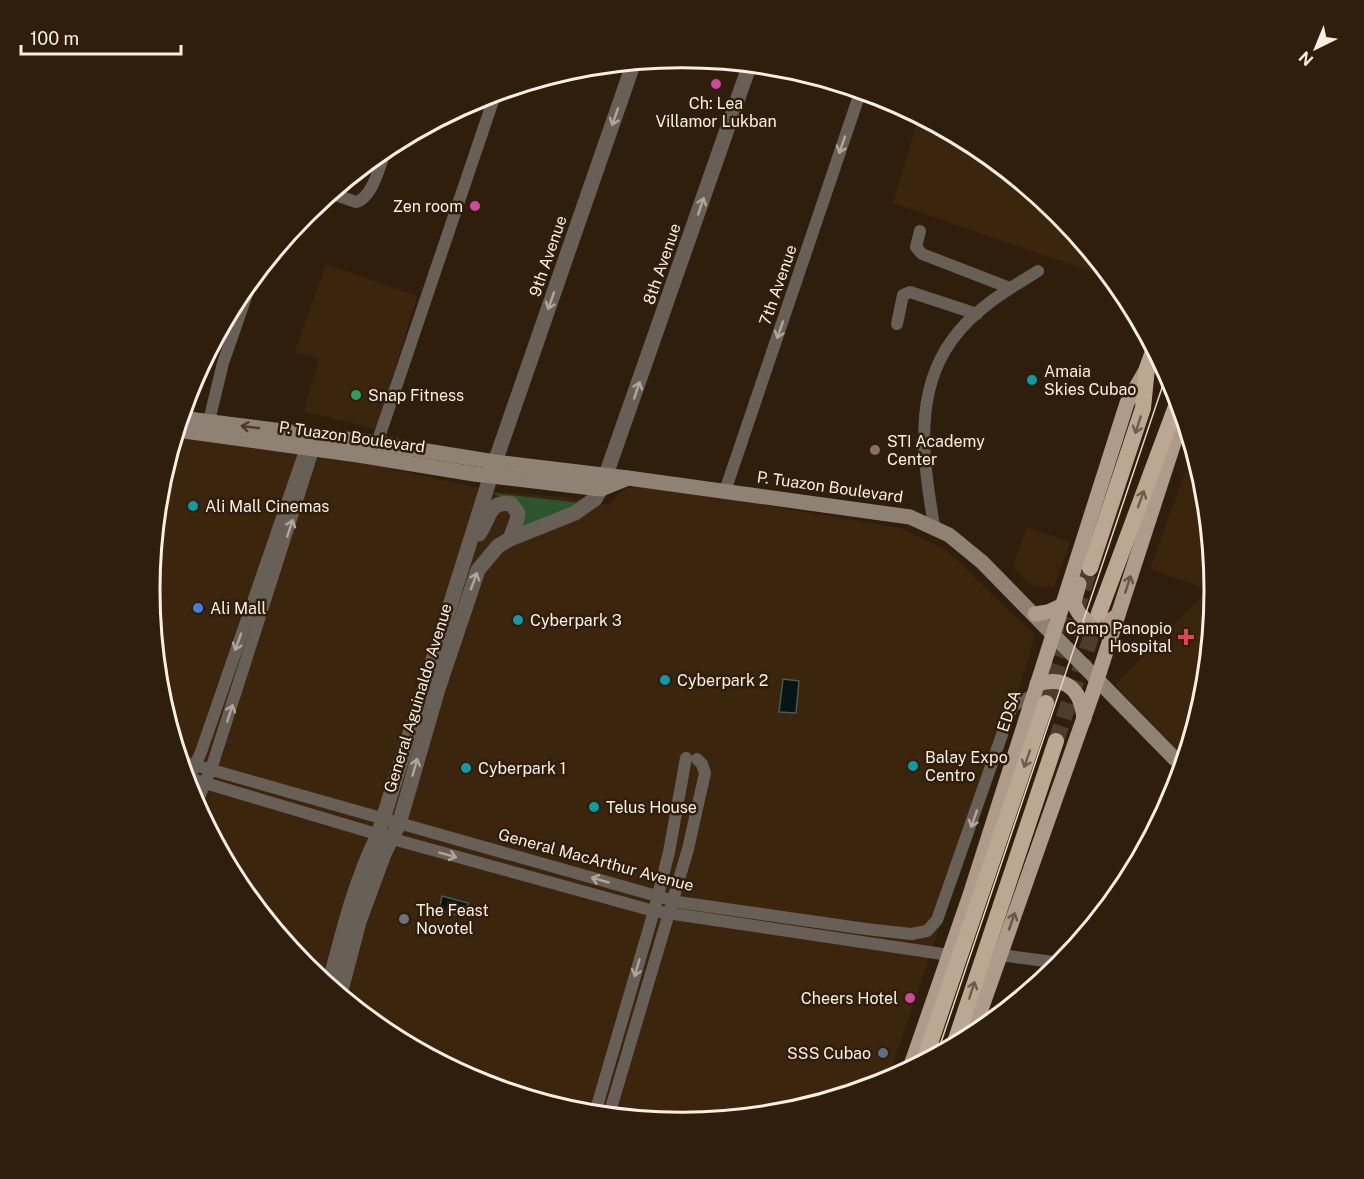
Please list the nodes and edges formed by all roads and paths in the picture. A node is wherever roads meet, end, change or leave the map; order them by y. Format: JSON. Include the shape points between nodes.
{"nodes":[{"id":1,"x":631,"y":70,"type":"edge"},
{"id":2,"x":747,"y":72,"type":"edge"},
{"id":3,"x":858,"y":98,"type":"edge"},
{"id":4,"x":492,"y":103,"type":"edge"},
{"id":5,"x":381,"y":163,"type":"edge"},
{"id":6,"x":339,"y":196,"type":"edge"},
{"id":7,"x":920,"y":231,"type":"dead end"},
{"id":8,"x":1038,"y":271,"type":"dead end"},
{"id":9,"x":1010,"y":288,"type":"junction"},
{"id":10,"x":242,"y":309,"type":"edge"},
{"id":11,"x":977,"y":314,"type":"junction"},
{"id":12,"x":897,"y":324,"type":"dead end"},
{"id":13,"x":1150,"y":359,"type":"edge"},
{"id":14,"x":1174,"y":415,"type":"edge"},
{"id":15,"x":188,"y":421,"type":"edge"},
{"id":16,"x":207,"y":427,"type":"junction"},
{"id":17,"x":186,"y":429,"type":"edge"},
{"id":18,"x":1178,"y":429,"type":"edge"},
{"id":19,"x":311,"y":442,"type":"junction"},
{"id":20,"x":377,"y":443,"type":"junction"},
{"id":21,"x":493,"y":469,"type":"junction"},
{"id":22,"x":604,"y":482,"type":"junction"},
{"id":23,"x":725,"y":491,"type":"junction"},
{"id":24,"x":934,"y":526,"type":"junction"},
{"id":25,"x":510,"y":538,"type":"junction"},
{"id":26,"x":468,"y":547,"type":"junction"},
{"id":27,"x":1083,"y":566,"type":"junction"},
{"id":28,"x":1063,"y":605,"type":"junction"},
{"id":29,"x":1099,"y":613,"type":"tunnel mouth"},
{"id":30,"x":1035,"y":614,"type":"junction"},
{"id":31,"x":1118,"y":615,"type":"junction"},
{"id":32,"x":1053,"y":633,"type":"junction"},
{"id":33,"x":1098,"y":680,"type":"junction"},
{"id":34,"x":1039,"y":694,"type":"junction"},
{"id":35,"x":1084,"y":719,"type":"junction"},
{"id":36,"x":1056,"y":741,"type":"tunnel mouth"},
{"id":37,"x":1175,"y":759,"type":"edge"},
{"id":38,"x":191,"y":764,"type":"edge"},
{"id":39,"x":195,"y":765,"type":"junction"},
{"id":40,"x":193,"y":769,"type":"edge"},
{"id":41,"x":211,"y":769,"type":"junction"},
{"id":42,"x":197,"y":782,"type":"edge"},
{"id":43,"x":204,"y":783,"type":"junction"},
{"id":44,"x":201,"y":791,"type":"edge"},
{"id":45,"x":383,"y":819,"type":"junction"},
{"id":46,"x":399,"y":824,"type":"junction"},
{"id":47,"x":385,"y":837,"type":"junction"},
{"id":48,"x":657,"y":896,"type":"junction"},
{"id":49,"x":672,"y":900,"type":"junction"},
{"id":50,"x":654,"y":911,"type":"junction"},
{"id":51,"x":668,"y":915,"type":"junction"},
{"id":52,"x":949,"y":955,"type":"junction"},
{"id":53,"x":1000,"y":955,"type":"junction"},
{"id":54,"x":1048,"y":961,"type":"edge"},
{"id":55,"x":332,"y":976,"type":"edge"},
{"id":56,"x":342,"y":986,"type":"edge"},
{"id":57,"x":977,"y":1020,"type":"edge"},
{"id":58,"x":958,"y":1033,"type":"edge"},
{"id":59,"x":927,"y":1050,"type":"edge"},
{"id":60,"x":914,"y":1058,"type":"edge"},
{"id":61,"x":598,"y":1104,"type":"edge"},
{"id":62,"x":611,"y":1107,"type":"edge"}],
"edges":[{"from":1,"to":21,"type":"street","name":"9th Avenue","one_way":true},
{"from":22,"to":2,"type":"street","name":"8th Avenue","one_way":true},
{"from":3,"to":23,"type":"street","name":"7th Avenue","one_way":true},
{"from":4,"to":20,"type":"street"},
{"from":5,"to":6,"type":"street","via":[[364,198],[356,202]]},
{"from":7,"to":9,"type":"street","via":[[916,248],[922,254]]},
{"from":8,"to":9,"type":"street"},
{"from":9,"to":11,"type":"street"},
{"from":10,"to":16,"type":"street"},
{"from":11,"to":12,"type":"street","via":[[910,292],[903,295]]},
{"from":11,"to":24,"type":"street","via":[[952,340],[941,360],[925,411],[925,471]]},
{"from":13,"to":27,"type":"highway","name":"EDSA","one_way":true,"via":[[1143,408]]},
{"from":29,"to":14,"type":"highway","one_way":true},
{"from":15,"to":16,"type":"main road","name":"P. Tuazon Boulevard"},
{"from":16,"to":17,"type":"main road","name":"P. Tuazon Boulevard"},
{"from":16,"to":19,"type":"main road","name":"P. Tuazon Boulevard"},
{"from":31,"to":18,"type":"main road","one_way":true},
{"from":19,"to":20,"type":"main road","name":"P. Tuazon Boulevard"},
{"from":19,"to":21,"type":"main road","name":"P. Tuazon Boulevard"},
{"from":19,"to":39,"type":"street","one_way":true},
{"from":41,"to":19,"type":"street","one_way":true},
{"from":20,"to":21,"type":"main road","name":"P. Tuazon Boulevard"},
{"from":21,"to":22,"type":"main road","name":"P. Tuazon Boulevard"},
{"from":21,"to":26,"type":"street","name":"General Aguinaldo Avenue"},
{"from":22,"to":23,"type":"main road","name":"P. Tuazon Boulevard","via":[[628,477]]},
{"from":22,"to":25,"type":"street","name":"General Aguinaldo Avenue","via":[[595,499],[575,513]]},
{"from":23,"to":24,"type":"main road","name":"P. Tuazon Boulevard","via":[[899,514]]},
{"from":24,"to":30,"type":"main road","name":"P. Tuazon Boulevard","via":[[969,550]]},
{"from":25,"to":26,"type":"street","via":[[518,513],[511,504],[502,503],[495,506]]},
{"from":46,"to":25,"type":"street","name":"General Aguinaldo Avenue","one_way":true,"via":[[478,570]]},
{"from":26,"to":45,"type":"street","name":"General Aguinaldo Avenue"},
{"from":27,"to":28,"type":"main road","name":"EDSA"},
{"from":27,"to":31,"type":"main road","via":[[1074,602],[1077,610],[1099,624]]},
{"from":28,"to":30,"type":"main road"},
{"from":28,"to":32,"type":"main road","name":"EDSA"},
{"from":30,"to":32,"type":"main road","name":"P. Tuazon Boulevard"},
{"from":31,"to":33,"type":"main road"},
{"from":32,"to":33,"type":"main road","name":"P. Tuazon Boulevard"},
{"from":32,"to":34,"type":"main road","name":"EDSA"},
{"from":33,"to":35,"type":"main road"},
{"from":33,"to":37,"type":"main road","name":"P. Tuazon Boulevard"},
{"from":34,"to":35,"type":"main road","via":[[1058,682],[1072,688],[1081,701]]},
{"from":34,"to":49,"type":"street","name":"General MacArthur Avenue","one_way":true,"via":[[1011,710],[940,915],[927,931],[915,934],[866,930]]},
{"from":34,"to":52,"type":"main road","name":"EDSA"},
{"from":34,"to":59,"type":"highway","name":"EDSA","one_way":true},
{"from":53,"to":35,"type":"main road","one_way":true},
{"from":58,"to":36,"type":"highway","one_way":true},
{"from":38,"to":39,"type":"street","name":"General MacArthur Avenue"},
{"from":39,"to":40,"type":"street"},
{"from":39,"to":41,"type":"street","name":"General MacArthur Avenue"},
{"from":41,"to":43,"type":"street"},
{"from":41,"to":45,"type":"street","name":"General MacArthur Avenue"},
{"from":42,"to":43,"type":"street","name":"General MacArthur Avenue"},
{"from":43,"to":44,"type":"street"},
{"from":43,"to":47,"type":"street","name":"General MacArthur Avenue"},
{"from":45,"to":46,"type":"street","name":"General MacArthur Avenue"},
{"from":45,"to":47,"type":"street","name":"General Aguinaldo Avenue"},
{"from":46,"to":47,"type":"street","name":"General Aguinaldo Avenue"},
{"from":48,"to":46,"type":"street","name":"General MacArthur Avenue","one_way":true},
{"from":47,"to":50,"type":"street","name":"General MacArthur Avenue","one_way":true},
{"from":47,"to":55,"type":"street","name":"General Aguinaldo Avenue","via":[[370,850]]},
{"from":47,"to":56,"type":"street","name":"General Aguinaldo Avenue","via":[[384,854],[359,922]]},
{"from":48,"to":49,"type":"street","name":"General MacArthur Avenue"},
{"from":48,"to":49,"type":"street","via":[[692,759],[702,764],[705,773]]},
{"from":48,"to":50,"type":"street"},
{"from":49,"to":51,"type":"street"},
{"from":50,"to":51,"type":"street","name":"General MacArthur Avenue"},
{"from":50,"to":61,"type":"street","one_way":true},
{"from":51,"to":52,"type":"street","name":"General MacArthur Avenue"},
{"from":51,"to":62,"type":"street"},
{"from":52,"to":60,"type":"main road","name":"EDSA"},
{"from":53,"to":54,"type":"street"},
{"from":53,"to":57,"type":"main road"}]}
